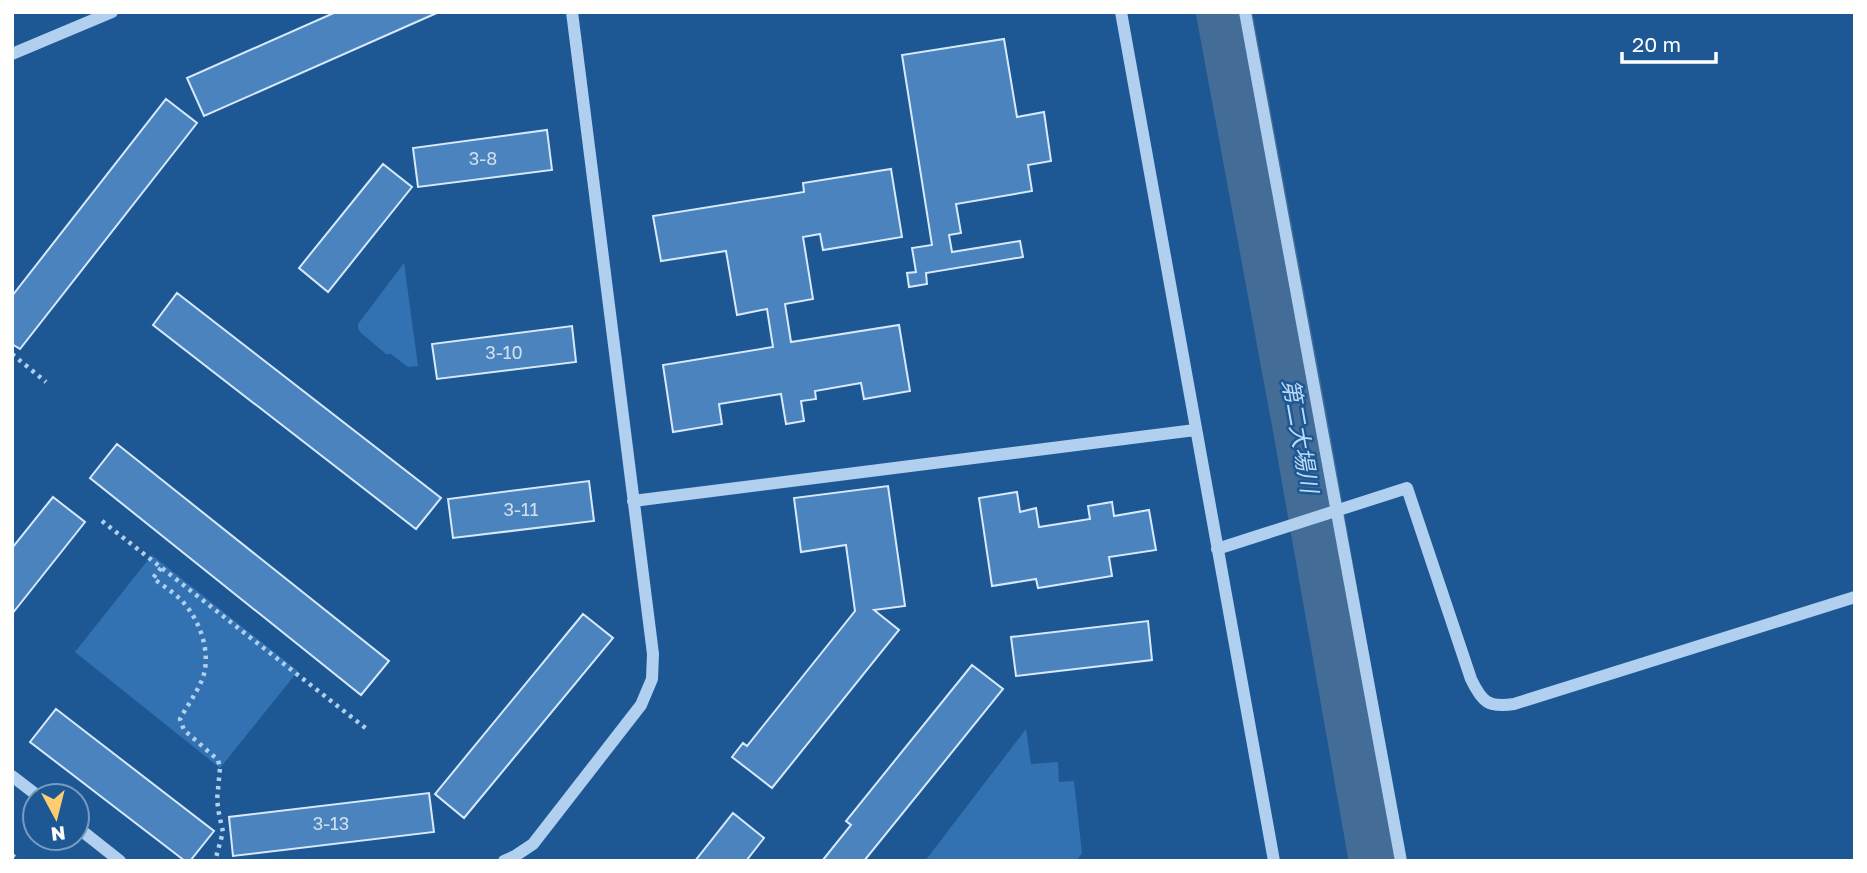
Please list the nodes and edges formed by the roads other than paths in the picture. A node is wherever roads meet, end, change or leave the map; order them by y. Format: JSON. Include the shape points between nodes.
{"nodes":[{"id":1,"x":112,"y":12,"type":"edge"},
{"id":2,"x":572,"y":12,"type":"edge"},
{"id":3,"x":1245,"y":12,"type":"edge"},
{"id":4,"x":1124,"y":13,"type":"edge"},
{"id":5,"x":12,"y":54,"type":"edge"},
{"id":6,"x":1195,"y":430,"type":"junction"},
{"id":7,"x":634,"y":501,"type":"junction"},
{"id":8,"x":1332,"y":513,"type":"junction"},
{"id":9,"x":1217,"y":549,"type":"junction"},
{"id":10,"x":1855,"y":597,"type":"edge"},
{"id":11,"x":91,"y":838,"type":"edge"},
{"id":12,"x":120,"y":861,"type":"edge"},
{"id":13,"x":504,"y":861,"type":"edge"},
{"id":14,"x":1273,"y":861,"type":"edge"},
{"id":15,"x":1401,"y":861,"type":"edge"}],
"edges":[{"from":1,"to":5,"type":"street"},
{"from":2,"to":7,"type":"street"},
{"from":3,"to":8,"type":"street"},
{"from":4,"to":6,"type":"street"},
{"from":6,"to":7,"type":"street"},
{"from":6,"to":9,"type":"street"},
{"from":7,"to":13,"type":"street","via":[[653,654],[652,679],[641,705],[533,844]]},
{"from":8,"to":9,"type":"street"},
{"from":8,"to":10,"type":"street","via":[[1407,488],[1471,679],[1488,704],[1500,706]]},
{"from":8,"to":15,"type":"street"},
{"from":9,"to":14,"type":"street"},
{"from":11,"to":12,"type":"street"}]}
